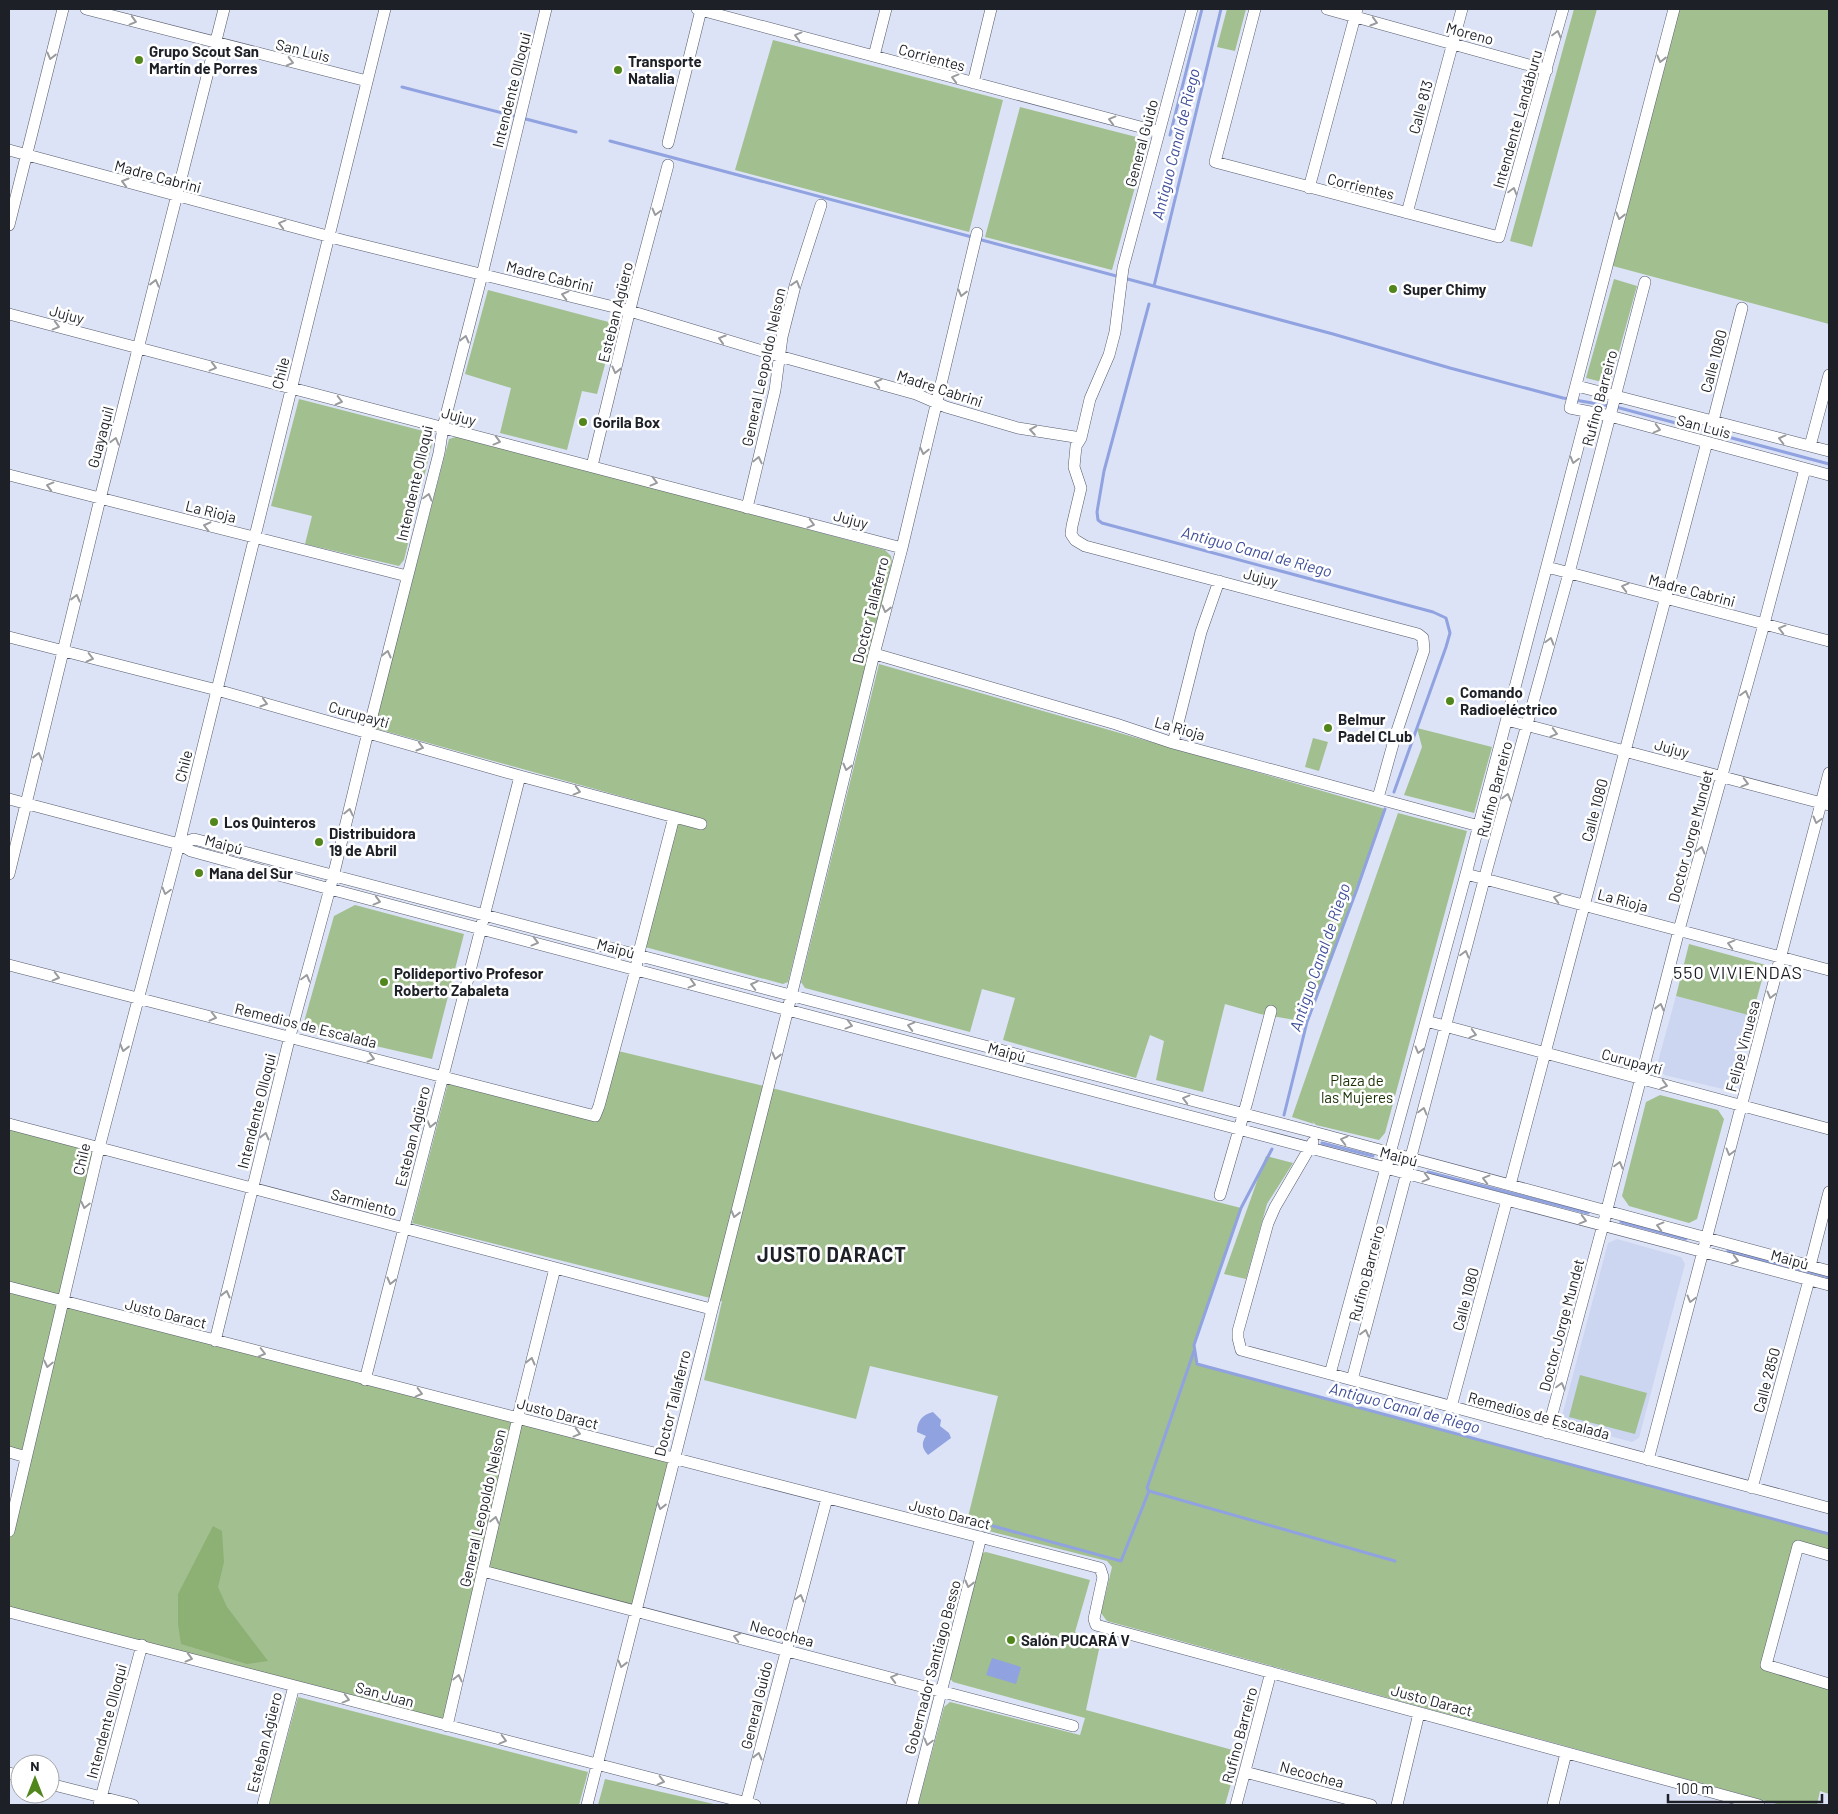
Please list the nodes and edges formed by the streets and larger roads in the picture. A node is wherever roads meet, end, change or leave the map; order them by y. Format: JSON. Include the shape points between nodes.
{"nodes":[{"id":1,"x":63,"y":9,"type":"edge"},
{"id":2,"x":86,"y":9,"type":"edge"},
{"id":3,"x":224,"y":9,"type":"edge"},
{"id":4,"x":385,"y":9,"type":"edge"},
{"id":5,"x":546,"y":9,"type":"edge"},
{"id":6,"x":699,"y":9,"type":"edge"},
{"id":7,"x":886,"y":9,"type":"edge"},
{"id":8,"x":991,"y":9,"type":"edge"},
{"id":9,"x":1192,"y":9,"type":"edge"},
{"id":10,"x":1255,"y":9,"type":"edge"},
{"id":11,"x":1327,"y":9,"type":"edge"},
{"id":12,"x":1462,"y":9,"type":"edge"},
{"id":13,"x":1564,"y":9,"type":"edge"},
{"id":14,"x":1674,"y":9,"type":"edge"},
{"id":15,"x":1356,"y":13,"type":"edge"},
{"id":16,"x":216,"y":44,"type":"junction"},
{"id":17,"x":1452,"y":44,"type":"junction"},
{"id":18,"x":874,"y":56,"type":"junction"},
{"id":19,"x":1547,"y":70,"type":"junction"},
{"id":20,"x":367,"y":81,"type":"junction"},
{"id":21,"x":973,"y":83,"type":"junction"},
{"id":22,"x":1159,"y":132,"type":"junction"},
{"id":23,"x":668,"y":143,"type":"dead end"},
{"id":24,"x":9,"y":150,"type":"edge"},
{"id":25,"x":25,"y":155,"type":"junction"},
{"id":26,"x":668,"y":165,"type":"dead end"},
{"id":27,"x":1309,"y":188,"type":"junction"},
{"id":28,"x":176,"y":197,"type":"junction"},
{"id":29,"x":821,"y":205,"type":"dead end"},
{"id":30,"x":1407,"y":213,"type":"junction"},
{"id":31,"x":9,"y":225,"type":"edge"},
{"id":32,"x":977,"y":233,"type":"dead end"},
{"id":33,"x":329,"y":237,"type":"junction"},
{"id":34,"x":1499,"y":237,"type":"joint"},
{"id":35,"x":482,"y":275,"type":"junction"},
{"id":36,"x":1645,"y":282,"type":"dead end"},
{"id":37,"x":1742,"y":308,"type":"dead end"},
{"id":38,"x":630,"y":311,"type":"junction"},
{"id":39,"x":9,"y":314,"type":"edge"},
{"id":40,"x":139,"y":348,"type":"junction"},
{"id":41,"x":779,"y":356,"type":"junction"},
{"id":42,"x":1829,"y":375,"type":"edge"},
{"id":43,"x":1577,"y":386,"type":"junction"},
{"id":44,"x":292,"y":388,"type":"junction"},
{"id":45,"x":1616,"y":396,"type":"junction"},
{"id":46,"x":935,"y":404,"type":"junction"},
{"id":47,"x":1570,"y":408,"type":"joint"},
{"id":48,"x":1587,"y":413,"type":"junction"},
{"id":49,"x":1610,"y":416,"type":"junction"},
{"id":50,"x":1713,"y":421,"type":"junction"},
{"id":51,"x":443,"y":427,"type":"junction"},
{"id":52,"x":1081,"y":438,"type":"junction"},
{"id":53,"x":1707,"y":442,"type":"junction"},
{"id":54,"x":1810,"y":446,"type":"junction"},
{"id":55,"x":1829,"y":451,"type":"edge"},
{"id":56,"x":592,"y":466,"type":"junction"},
{"id":57,"x":1805,"y":469,"type":"junction"},
{"id":58,"x":9,"y":475,"type":"edge"},
{"id":59,"x":1829,"y":475,"type":"edge"},
{"id":60,"x":100,"y":499,"type":"junction"},
{"id":61,"x":746,"y":508,"type":"junction"},
{"id":62,"x":1071,"y":534,"type":"joint"},
{"id":63,"x":254,"y":538,"type":"junction"},
{"id":64,"x":902,"y":548,"type":"junction"},
{"id":65,"x":1547,"y":567,"type":"junction"},
{"id":66,"x":1569,"y":573,"type":"junction"},
{"id":67,"x":407,"y":576,"type":"junction"},
{"id":68,"x":1219,"y":581,"type":"junction"},
{"id":69,"x":1666,"y":598,"type":"junction"},
{"id":70,"x":1764,"y":624,"type":"junction"},
{"id":71,"x":9,"y":637,"type":"edge"},
{"id":72,"x":1829,"y":641,"type":"edge"},
{"id":73,"x":63,"y":651,"type":"junction"},
{"id":74,"x":875,"y":654,"type":"junction"},
{"id":75,"x":217,"y":690,"type":"junction"},
{"id":76,"x":1507,"y":720,"type":"junction"},
{"id":77,"x":1526,"y":726,"type":"junction"},
{"id":78,"x":368,"y":732,"type":"junction"},
{"id":79,"x":1173,"y":743,"type":"junction"},
{"id":80,"x":1625,"y":751,"type":"junction"},
{"id":81,"x":1829,"y":773,"type":"edge"},
{"id":82,"x":520,"y":776,"type":"junction"},
{"id":83,"x":1721,"y":777,"type":"junction"},
{"id":84,"x":1378,"y":798,"type":"junction"},
{"id":85,"x":9,"y":799,"type":"edge"},
{"id":86,"x":26,"y":804,"type":"junction"},
{"id":87,"x":1825,"y":804,"type":"edge"},
{"id":88,"x":674,"y":817,"type":"junction"},
{"id":89,"x":701,"y":824,"type":"dead end"},
{"id":90,"x":1479,"y":826,"type":"junction"},
{"id":91,"x":179,"y":844,"type":"junction"},
{"id":92,"x":9,"y":874,"type":"edge"},
{"id":93,"x":1466,"y":874,"type":"junction"},
{"id":94,"x":333,"y":877,"type":"junction"},
{"id":95,"x":1485,"y":879,"type":"junction"},
{"id":96,"x":330,"y":889,"type":"junction"},
{"id":97,"x":1584,"y":905,"type":"junction"},
{"id":98,"x":483,"y":916,"type":"junction"},
{"id":99,"x":480,"y":928,"type":"junction"},
{"id":100,"x":1679,"y":930,"type":"junction"},
{"id":101,"x":638,"y":956,"type":"junction"},
{"id":102,"x":1781,"y":957,"type":"junction"},
{"id":103,"x":9,"y":965,"type":"edge"},
{"id":104,"x":636,"y":969,"type":"junction"},
{"id":105,"x":1829,"y":970,"type":"edge"},
{"id":106,"x":791,"y":995,"type":"junction"},
{"id":107,"x":137,"y":998,"type":"junction"},
{"id":108,"x":788,"y":1009,"type":"junction"},
{"id":109,"x":1271,"y":1010,"type":"dead end"},
{"id":110,"x":1426,"y":1021,"type":"junction"},
{"id":111,"x":1446,"y":1027,"type":"junction"},
{"id":112,"x":944,"y":1035,"type":"junction"},
{"id":113,"x":290,"y":1036,"type":"junction"},
{"id":114,"x":940,"y":1049,"type":"junction"},
{"id":115,"x":1545,"y":1053,"type":"junction"},
{"id":116,"x":1095,"y":1075,"type":"junction"},
{"id":117,"x":443,"y":1077,"type":"junction"},
{"id":118,"x":1642,"y":1078,"type":"junction"},
{"id":119,"x":1091,"y":1089,"type":"junction"},
{"id":120,"x":1742,"y":1106,"type":"junction"},
{"id":121,"x":1244,"y":1114,"type":"junction"},
{"id":122,"x":9,"y":1124,"type":"edge"},
{"id":123,"x":1239,"y":1128,"type":"junction"},
{"id":124,"x":1829,"y":1129,"type":"edge"},
{"id":125,"x":1317,"y":1133,"type":"junction"},
{"id":126,"x":99,"y":1148,"type":"junction"},
{"id":127,"x":1311,"y":1148,"type":"junction"},
{"id":128,"x":1391,"y":1152,"type":"junction"},
{"id":129,"x":1411,"y":1159,"type":"junction"},
{"id":130,"x":1387,"y":1168,"type":"junction"},
{"id":131,"x":1408,"y":1173,"type":"junction"},
{"id":132,"x":1510,"y":1185,"type":"junction"},
{"id":133,"x":252,"y":1188,"type":"junction"},
{"id":134,"x":1829,"y":1192,"type":"edge"},
{"id":135,"x":1220,"y":1195,"type":"dead end"},
{"id":136,"x":1507,"y":1200,"type":"junction"},
{"id":137,"x":1606,"y":1212,"type":"junction"},
{"id":138,"x":1603,"y":1225,"type":"junction"},
{"id":139,"x":404,"y":1228,"type":"junction"},
{"id":140,"x":1707,"y":1239,"type":"junction"},
{"id":141,"x":1703,"y":1252,"type":"junction"},
{"id":142,"x":1810,"y":1266,"type":"junction"},
{"id":143,"x":555,"y":1268,"type":"junction"},
{"id":144,"x":1829,"y":1271,"type":"edge"},
{"id":145,"x":1809,"y":1280,"type":"junction"},
{"id":146,"x":1829,"y":1285,"type":"edge"},
{"id":147,"x":9,"y":1287,"type":"edge"},
{"id":148,"x":63,"y":1302,"type":"junction"},
{"id":149,"x":711,"y":1309,"type":"junction"},
{"id":150,"x":215,"y":1341,"type":"junction"},
{"id":151,"x":1330,"y":1374,"type":"junction"},
{"id":152,"x":365,"y":1380,"type":"junction"},
{"id":153,"x":1352,"y":1380,"type":"junction"},
{"id":154,"x":1451,"y":1406,"type":"junction"},
{"id":155,"x":518,"y":1418,"type":"junction"},
{"id":156,"x":1547,"y":1433,"type":"junction"},
{"id":157,"x":9,"y":1452,"type":"edge"},
{"id":158,"x":26,"y":1457,"type":"junction"},
{"id":159,"x":673,"y":1459,"type":"junction"},
{"id":160,"x":1648,"y":1460,"type":"junction"},
{"id":161,"x":1752,"y":1488,"type":"junction"},
{"id":162,"x":827,"y":1498,"type":"junction"},
{"id":163,"x":1829,"y":1508,"type":"edge"},
{"id":164,"x":9,"y":1531,"type":"edge"},
{"id":165,"x":981,"y":1537,"type":"junction"},
{"id":166,"x":1829,"y":1554,"type":"edge"},
{"id":167,"x":483,"y":1571,"type":"junction"},
{"id":168,"x":635,"y":1610,"type":"junction"},
{"id":169,"x":9,"y":1612,"type":"edge"},
{"id":170,"x":142,"y":1645,"type":"junction"},
{"id":171,"x":786,"y":1650,"type":"junction"},
{"id":172,"x":1271,"y":1672,"type":"junction"},
{"id":173,"x":1829,"y":1684,"type":"edge"},
{"id":174,"x":294,"y":1686,"type":"junction"},
{"id":175,"x":941,"y":1690,"type":"junction"},
{"id":176,"x":1419,"y":1713,"type":"junction"},
{"id":177,"x":447,"y":1726,"type":"junction"},
{"id":178,"x":1073,"y":1726,"type":"dead end"},
{"id":179,"x":1566,"y":1753,"type":"junction"},
{"id":180,"x":598,"y":1765,"type":"junction"},
{"id":181,"x":1245,"y":1772,"type":"junction"},
{"id":182,"x":60,"y":1787,"type":"edge"},
{"id":183,"x":1714,"y":1793,"type":"junction"},
{"id":184,"x":100,"y":1801,"type":"edge"},
{"id":185,"x":750,"y":1804,"type":"edge"},
{"id":186,"x":133,"y":1805,"type":"edge"},
{"id":187,"x":264,"y":1805,"type":"edge"},
{"id":188,"x":587,"y":1805,"type":"edge"},
{"id":189,"x":912,"y":1805,"type":"edge"},
{"id":190,"x":1236,"y":1805,"type":"edge"},
{"id":191,"x":1371,"y":1805,"type":"edge"},
{"id":192,"x":1398,"y":1805,"type":"edge"},
{"id":193,"x":1552,"y":1805,"type":"edge"},
{"id":194,"x":1711,"y":1805,"type":"edge"},
{"id":195,"x":1759,"y":1805,"type":"edge"}],
"edges":[{"from":1,"to":25,"type":"street","one_way":true},
{"from":2,"to":16,"type":"street","name":"San Luis","one_way":true},
{"from":3,"to":16,"type":"street","name":"Guayaquil"},
{"from":4,"to":20,"type":"street","name":"Chile"},
{"from":5,"to":35,"type":"street","name":"Intendente Olloqui"},
{"from":18,"to":6,"type":"street","name":"Corrientes","one_way":true},
{"from":6,"to":23,"type":"street"},
{"from":7,"to":18,"type":"street"},
{"from":8,"to":21,"type":"street"},
{"from":9,"to":22,"type":"street","name":"General Guido"},
{"from":10,"to":27,"type":"street","name":"Corrientes","via":[[1215,162]]},
{"from":11,"to":15,"type":"street","name":"Moreno"},
{"from":12,"to":17,"type":"street","name":"Calle 813"},
{"from":19,"to":13,"type":"street","name":"Intendente Landáburu","one_way":true},
{"from":14,"to":43,"type":"street","name":"Rufino Barreiro","one_way":true},
{"from":15,"to":17,"type":"street","name":"Moreno","one_way":true},
{"from":15,"to":27,"type":"street"},
{"from":16,"to":20,"type":"street","name":"San Luis","one_way":true},
{"from":16,"to":28,"type":"street","name":"Guayaquil"},
{"from":17,"to":19,"type":"street","name":"Moreno"},
{"from":17,"to":30,"type":"street","name":"Calle 813"},
{"from":21,"to":18,"type":"street","name":"Corrientes","one_way":true},
{"from":34,"to":19,"type":"street","name":"Intendente Landáburu","one_way":true},
{"from":20,"to":33,"type":"street","name":"Chile"},
{"from":22,"to":21,"type":"street","name":"Corrientes","one_way":true},
{"from":22,"to":52,"type":"street","name":"General Guido","via":[[1123,272],[1115,332],[1090,399]]},
{"from":24,"to":25,"type":"street","name":"Madre Cabrini"},
{"from":28,"to":25,"type":"street","name":"Madre Cabrini","one_way":true},
{"from":25,"to":31,"type":"street"},
{"from":26,"to":38,"type":"street","name":"Esteban Agüero","one_way":true},
{"from":27,"to":30,"type":"street","name":"Corrientes"},
{"from":33,"to":28,"type":"street","name":"Madre Cabrini","one_way":true},
{"from":40,"to":28,"type":"street","name":"Guayaquil","one_way":true},
{"from":41,"to":29,"type":"street","name":"General Leopoldo Nelson","one_way":true,"via":[[795,286]]},
{"from":30,"to":34,"type":"street","name":"Corrientes"},
{"from":32,"to":46,"type":"street","name":"Doctor Tallaferro","one_way":true},
{"from":33,"to":35,"type":"street","name":"Madre Cabrini"},
{"from":33,"to":44,"type":"street","name":"Chile"},
{"from":38,"to":35,"type":"street","name":"Madre Cabrini","one_way":true},
{"from":51,"to":35,"type":"street","name":"Intendente Olloqui","one_way":true},
{"from":36,"to":45,"type":"street","name":"Rufino Barreiro"},
{"from":37,"to":50,"type":"street","name":"Calle 1080"},
{"from":41,"to":38,"type":"street","name":"Madre Cabrini","one_way":true},
{"from":38,"to":56,"type":"street","name":"Esteban Agüero","one_way":true},
{"from":39,"to":40,"type":"street","name":"Jujuy","one_way":true},
{"from":40,"to":44,"type":"street","name":"Jujuy","one_way":true},
{"from":60,"to":40,"type":"street","name":"Guayaquil","one_way":true},
{"from":46,"to":41,"type":"street","name":"Madre Cabrini","one_way":true,"via":[[916,394]]},
{"from":61,"to":41,"type":"street","name":"General Leopoldo Nelson","one_way":true,"via":[[775,390]]},
{"from":42,"to":54,"type":"street"},
{"from":43,"to":45,"type":"street","name":"San Luis"},
{"from":43,"to":47,"type":"street","name":"Rufino Barreiro"},
{"from":44,"to":51,"type":"street","name":"Jujuy","one_way":true},
{"from":44,"to":63,"type":"street","name":"Chile"},
{"from":45,"to":49,"type":"street","name":"Rufino Barreiro"},
{"from":45,"to":50,"type":"street","name":"San Luis"},
{"from":52,"to":46,"type":"street","name":"Madre Cabrini","one_way":true,"via":[[1018,428]]},
{"from":46,"to":64,"type":"street","name":"Doctor Tallaferro","one_way":true},
{"from":47,"to":48,"type":"street","name":"San Luis"},
{"from":48,"to":49,"type":"street","name":"San Luis"},
{"from":48,"to":65,"type":"street","name":"Rufino Barreiro","one_way":true},
{"from":49,"to":53,"type":"street","name":"San Luis","one_way":true},
{"from":49,"to":66,"type":"street","name":"Rufino Barreiro"},
{"from":54,"to":50,"type":"street","name":"San Luis","one_way":true},
{"from":51,"to":56,"type":"street","name":"Jujuy","one_way":true},
{"from":67,"to":51,"type":"street","name":"Intendente Olloqui","one_way":true},
{"from":52,"to":62,"type":"street","name":"General Guido","via":[[1076,446],[1074,467],[1082,488]]},
{"from":53,"to":57,"type":"street","name":"San Luis"},
{"from":53,"to":69,"type":"street","name":"Calle 1080"},
{"from":54,"to":55,"type":"street","name":"San Luis"},
{"from":56,"to":61,"type":"street","name":"Jujuy","one_way":true},
{"from":57,"to":59,"type":"street","name":"San Luis"},
{"from":57,"to":70,"type":"street","name":"Doctor Jorge Mundet"},
{"from":60,"to":58,"type":"street","name":"La Rioja","one_way":true},
{"from":63,"to":60,"type":"street","name":"La Rioja","one_way":true},
{"from":73,"to":60,"type":"street","name":"Guayaquil","one_way":true},
{"from":61,"to":64,"type":"street","name":"Jujuy","one_way":true},
{"from":62,"to":68,"type":"street","name":"Jujuy","via":[[1085,546]]},
{"from":63,"to":67,"type":"street","name":"La Rioja"},
{"from":63,"to":75,"type":"street","name":"Chile"},
{"from":64,"to":74,"type":"street","name":"Doctor Tallaferro","one_way":true},
{"from":65,"to":66,"type":"street","name":"Madre Cabrini"},
{"from":65,"to":76,"type":"street","name":"Rufino Barreiro"},
{"from":69,"to":66,"type":"street","name":"Madre Cabrini","one_way":true},
{"from":77,"to":66,"type":"street","name":"Rufino Barreiro","one_way":true},
{"from":78,"to":67,"type":"street","name":"Intendente Olloqui","one_way":true},
{"from":68,"to":79,"type":"street","via":[[1201,632]]},
{"from":68,"to":84,"type":"street","name":"Jujuy","via":[[1418,634],[1423,638],[1424,650]]},
{"from":69,"to":70,"type":"street","name":"Madre Cabrini"},
{"from":69,"to":80,"type":"street","name":"Calle 1080"},
{"from":72,"to":70,"type":"street","name":"Madre Cabrini","one_way":true},
{"from":83,"to":70,"type":"street","name":"Doctor Jorge Mundet","one_way":true},
{"from":71,"to":73,"type":"street","name":"Curupaytí"},
{"from":73,"to":75,"type":"street","name":"Curupaytí","one_way":true},
{"from":86,"to":73,"type":"street","name":"Guayaquil","one_way":true},
{"from":74,"to":79,"type":"street","name":"La Rioja"},
{"from":74,"to":106,"type":"street","name":"Doctor Tallaferro","one_way":true},
{"from":75,"to":78,"type":"street","name":"Curupaytí","one_way":true},
{"from":75,"to":91,"type":"street","name":"Chile"},
{"from":76,"to":77,"type":"street","name":"Jujuy"},
{"from":76,"to":90,"type":"street","name":"Rufino Barreiro"},
{"from":77,"to":80,"type":"street","name":"Jujuy","one_way":true},
{"from":95,"to":77,"type":"street","name":"Rufino Barreiro","one_way":true},
{"from":78,"to":82,"type":"street","name":"Curupaytí","one_way":true},
{"from":94,"to":78,"type":"street","name":"Intendente Olloqui","one_way":true},
{"from":79,"to":84,"type":"street","name":"La Rioja"},
{"from":80,"to":83,"type":"street","name":"Jujuy"},
{"from":80,"to":97,"type":"street","name":"Calle 1080"},
{"from":81,"to":87,"type":"street","name":"Felipe Vinuesa"},
{"from":82,"to":88,"type":"street","name":"Curupaytí","one_way":true},
{"from":82,"to":98,"type":"street"},
{"from":83,"to":87,"type":"street","name":"Jujuy","one_way":true},
{"from":100,"to":83,"type":"street","name":"Doctor Jorge Mundet","one_way":true},
{"from":84,"to":90,"type":"street","name":"La Rioja"},
{"from":85,"to":86,"type":"street","name":"Maipú"},
{"from":86,"to":91,"type":"street","name":"Maipú"},
{"from":86,"to":92,"type":"street","name":"Guayaquil"},
{"from":87,"to":102,"type":"street","name":"Felipe Vinuesa","one_way":true},
{"from":88,"to":89,"type":"street","name":"Curupaytí"},
{"from":88,"to":101,"type":"street"},
{"from":90,"to":93,"type":"street","name":"Rufino Barreiro"},
{"from":91,"to":94,"type":"street","name":"Maipú","via":[[194,839]]},
{"from":91,"to":96,"type":"street","name":"Maipú","via":[[191,851]]},
{"from":91,"to":107,"type":"street","name":"Chile","one_way":true},
{"from":93,"to":95,"type":"street","name":"La Rioja"},
{"from":93,"to":110,"type":"street","name":"Rufino Barreiro"},
{"from":94,"to":96,"type":"street","name":"Intendente Olloqui"},
{"from":94,"to":98,"type":"street","name":"Maipú"},
{"from":97,"to":95,"type":"street","name":"La Rioja","one_way":true},
{"from":111,"to":95,"type":"street","name":"Rufino Barreiro","one_way":true},
{"from":96,"to":99,"type":"street","name":"Maipú","one_way":true},
{"from":113,"to":96,"type":"street","name":"Intendente Olloqui","one_way":true},
{"from":97,"to":100,"type":"street","name":"La Rioja"},
{"from":97,"to":115,"type":"street","name":"Calle 1080"},
{"from":98,"to":99,"type":"street","name":"Esteban Agüero"},
{"from":98,"to":101,"type":"street","name":"Maipú"},
{"from":99,"to":104,"type":"street","name":"Maipú","one_way":true},
{"from":99,"to":117,"type":"street","name":"Esteban Agüero"},
{"from":102,"to":100,"type":"street","name":"La Rioja","one_way":true},
{"from":118,"to":100,"type":"street","name":"Doctor Jorge Mundet","one_way":true},
{"from":101,"to":104,"type":"street"},
{"from":106,"to":101,"type":"street","name":"Maipú","one_way":true},
{"from":102,"to":105,"type":"street","name":"La Rioja"},
{"from":102,"to":120,"type":"street","name":"Felipe Vinuesa","one_way":true},
{"from":103,"to":107,"type":"street","name":"Remedios de Escalada","one_way":true},
{"from":104,"to":108,"type":"street","name":"Maipú","one_way":true},
{"from":104,"to":117,"type":"street","name":"Remedios de Escalada","via":[[595,1116]]},
{"from":106,"to":108,"type":"street","name":"Doctor Tallaferro"},
{"from":112,"to":106,"type":"street","name":"Maipú","one_way":true},
{"from":107,"to":113,"type":"street","name":"Remedios de Escalada","one_way":true},
{"from":107,"to":126,"type":"street","name":"Chile","one_way":true},
{"from":108,"to":114,"type":"street","name":"Maipú","one_way":true},
{"from":108,"to":149,"type":"street","name":"Doctor Tallaferro","one_way":true},
{"from":109,"to":121,"type":"street"},
{"from":110,"to":111,"type":"street","name":"Curupaytí"},
{"from":110,"to":128,"type":"street","name":"Rufino Barreiro","one_way":true},
{"from":111,"to":115,"type":"street","name":"Curupaytí","one_way":true},
{"from":129,"to":111,"type":"street","name":"Rufino Barreiro","one_way":true},
{"from":112,"to":114,"type":"street"},
{"from":112,"to":116,"type":"street","name":"Maipú"},
{"from":113,"to":117,"type":"street","name":"Remedios de Escalada","one_way":true},
{"from":133,"to":113,"type":"street","name":"Intendente Olloqui","one_way":true},
{"from":114,"to":119,"type":"street","name":"Maipú"},
{"from":115,"to":118,"type":"street","name":"Curupaytí"},
{"from":115,"to":132,"type":"street","name":"Calle 1080"},
{"from":116,"to":119,"type":"street"},
{"from":121,"to":116,"type":"street","name":"Maipú","one_way":true},
{"from":117,"to":139,"type":"street","name":"Esteban Agüero","one_way":true},
{"from":118,"to":120,"type":"street","name":"Curupaytí","one_way":true},
{"from":137,"to":118,"type":"street","name":"Doctor Jorge Mundet","one_way":true},
{"from":119,"to":123,"type":"street","name":"Maipú"},
{"from":120,"to":124,"type":"street","name":"Curupaytí"},
{"from":120,"to":140,"type":"street","name":"Felipe Vinuesa","one_way":true},
{"from":121,"to":123,"type":"street"},
{"from":121,"to":125,"type":"street","name":"Maipú"},
{"from":122,"to":126,"type":"street","name":"Sarmiento"},
{"from":123,"to":127,"type":"street","name":"Maipú"},
{"from":123,"to":135,"type":"street"},
{"from":125,"to":127,"type":"street"},
{"from":128,"to":125,"type":"street","name":"Maipú","one_way":true},
{"from":126,"to":133,"type":"street","name":"Sarmiento"},
{"from":126,"to":148,"type":"street","name":"Chile","one_way":true},
{"from":127,"to":130,"type":"street","name":"Maipú"},
{"from":127,"to":151,"type":"street","name":"Remedios de Escalada","via":[[1268,1223],[1238,1338],[1241,1350]]},
{"from":128,"to":129,"type":"street","name":"Maipú"},
{"from":128,"to":130,"type":"street","name":"Rufino Barreiro"},
{"from":129,"to":131,"type":"street","name":"Rufino Barreiro"},
{"from":132,"to":129,"type":"street","name":"Maipú","one_way":true},
{"from":130,"to":131,"type":"street","name":"Maipú"},
{"from":130,"to":151,"type":"street","name":"Rufino Barreiro"},
{"from":131,"to":136,"type":"street","name":"Maipú","one_way":true},
{"from":153,"to":131,"type":"street","name":"Rufino Barreiro","one_way":true},
{"from":132,"to":137,"type":"street","name":"Maipú"},
{"from":133,"to":139,"type":"street","name":"Sarmiento"},
{"from":150,"to":133,"type":"street","name":"Intendente Olloqui","one_way":true},
{"from":134,"to":142,"type":"street"},
{"from":136,"to":138,"type":"street","name":"Maipú","one_way":true},
{"from":136,"to":154,"type":"street","name":"Calle 1080"},
{"from":137,"to":138,"type":"street","name":"Doctor Jorge Mundet"},
{"from":140,"to":137,"type":"street","name":"Maipú","one_way":true},
{"from":138,"to":141,"type":"street","name":"Maipú"},
{"from":156,"to":138,"type":"street","name":"Doctor Jorge Mundet","one_way":true},
{"from":139,"to":143,"type":"street","name":"Sarmiento"},
{"from":139,"to":152,"type":"street","name":"Esteban Agüero","one_way":true},
{"from":140,"to":141,"type":"street","name":"Felipe Vinuesa"},
{"from":140,"to":142,"type":"street","name":"Maipú"},
{"from":141,"to":145,"type":"street","name":"Maipú","one_way":true},
{"from":141,"to":160,"type":"street","one_way":true},
{"from":142,"to":144,"type":"street","name":"Maipú"},
{"from":143,"to":149,"type":"street","name":"Sarmiento"},
{"from":155,"to":143,"type":"street","name":"General Leopoldo Nelson","one_way":true},
{"from":145,"to":146,"type":"street","name":"Maipú"},
{"from":145,"to":161,"type":"street","name":"Calle 2850"},
{"from":147,"to":148,"type":"street","name":"Justo Daract"},
{"from":148,"to":150,"type":"street","name":"Justo Daract"},
{"from":148,"to":158,"type":"street","name":"Chile","one_way":true},
{"from":149,"to":159,"type":"street","name":"Doctor Tallaferro"},
{"from":150,"to":152,"type":"street","name":"Justo Daract","one_way":true},
{"from":151,"to":153,"type":"street","name":"Remedios de Escalada"},
{"from":152,"to":155,"type":"street","name":"Justo Daract","one_way":true},
{"from":153,"to":154,"type":"street","name":"Remedios de Escalada"},
{"from":154,"to":156,"type":"street","name":"Remedios de Escalada"},
{"from":155,"to":159,"type":"street","name":"Justo Daract","one_way":true},
{"from":167,"to":155,"type":"street","name":"General Leopoldo Nelson","one_way":true},
{"from":156,"to":160,"type":"street","name":"Remedios de Escalada"},
{"from":157,"to":158,"type":"street"},
{"from":158,"to":164,"type":"street","name":"Chile"},
{"from":159,"to":162,"type":"street","name":"Justo Daract"},
{"from":159,"to":168,"type":"street","name":"Doctor Tallaferro","one_way":true},
{"from":160,"to":161,"type":"street","name":"Remedios de Escalada"},
{"from":161,"to":163,"type":"street","name":"Remedios de Escalada"},
{"from":162,"to":165,"type":"street","name":"Justo Daract"},
{"from":171,"to":162,"type":"street","name":"General Guido","one_way":true},
{"from":165,"to":172,"type":"street","name":"Justo Daract","via":[[1100,1568],[1103,1577],[1094,1618],[1096,1625]]},
{"from":165,"to":175,"type":"street","name":"Gobernador Santiago Besso","one_way":true},
{"from":166,"to":173,"type":"street","via":[[1798,1546],[1766,1665]]},
{"from":167,"to":168,"type":"street","name":"Necochea"},
{"from":177,"to":167,"type":"street","name":"General Leopoldo Nelson","one_way":true},
{"from":171,"to":168,"type":"street","name":"Necochea","one_way":true},
{"from":168,"to":180,"type":"street","name":"Doctor Tallaferro","one_way":true},
{"from":169,"to":170,"type":"street","name":"San Juan"},
{"from":170,"to":174,"type":"street","name":"San Juan","one_way":true},
{"from":170,"to":184,"type":"street","name":"Intendente Olloqui"},
{"from":175,"to":171,"type":"street","name":"Necochea","one_way":true},
{"from":185,"to":171,"type":"street","name":"General Guido","one_way":true},
{"from":172,"to":176,"type":"street","name":"Justo Daract"},
{"from":172,"to":181,"type":"street","name":"Rufino Barreiro"},
{"from":174,"to":177,"type":"street","name":"San Juan","one_way":true},
{"from":174,"to":187,"type":"street","name":"Esteban Agüero"},
{"from":175,"to":178,"type":"street","name":"Necochea"},
{"from":175,"to":189,"type":"street","name":"Gobernador Santiago Besso","one_way":true},
{"from":176,"to":179,"type":"street","name":"Justo Daract"},
{"from":176,"to":192,"type":"street"},
{"from":177,"to":180,"type":"street","name":"San Juan","one_way":true},
{"from":179,"to":183,"type":"street","name":"Justo Daract"},
{"from":179,"to":193,"type":"street"},
{"from":180,"to":185,"type":"street","name":"San Juan","one_way":true},
{"from":180,"to":188,"type":"street","name":"Doctor Tallaferro"},
{"from":181,"to":190,"type":"street","name":"Rufino Barreiro"},
{"from":181,"to":191,"type":"street","name":"Necochea"},
{"from":182,"to":184,"type":"street"},
{"from":183,"to":194,"type":"street"},
{"from":183,"to":195,"type":"street","name":"Justo Daract"},
{"from":184,"to":186,"type":"street"}]}
